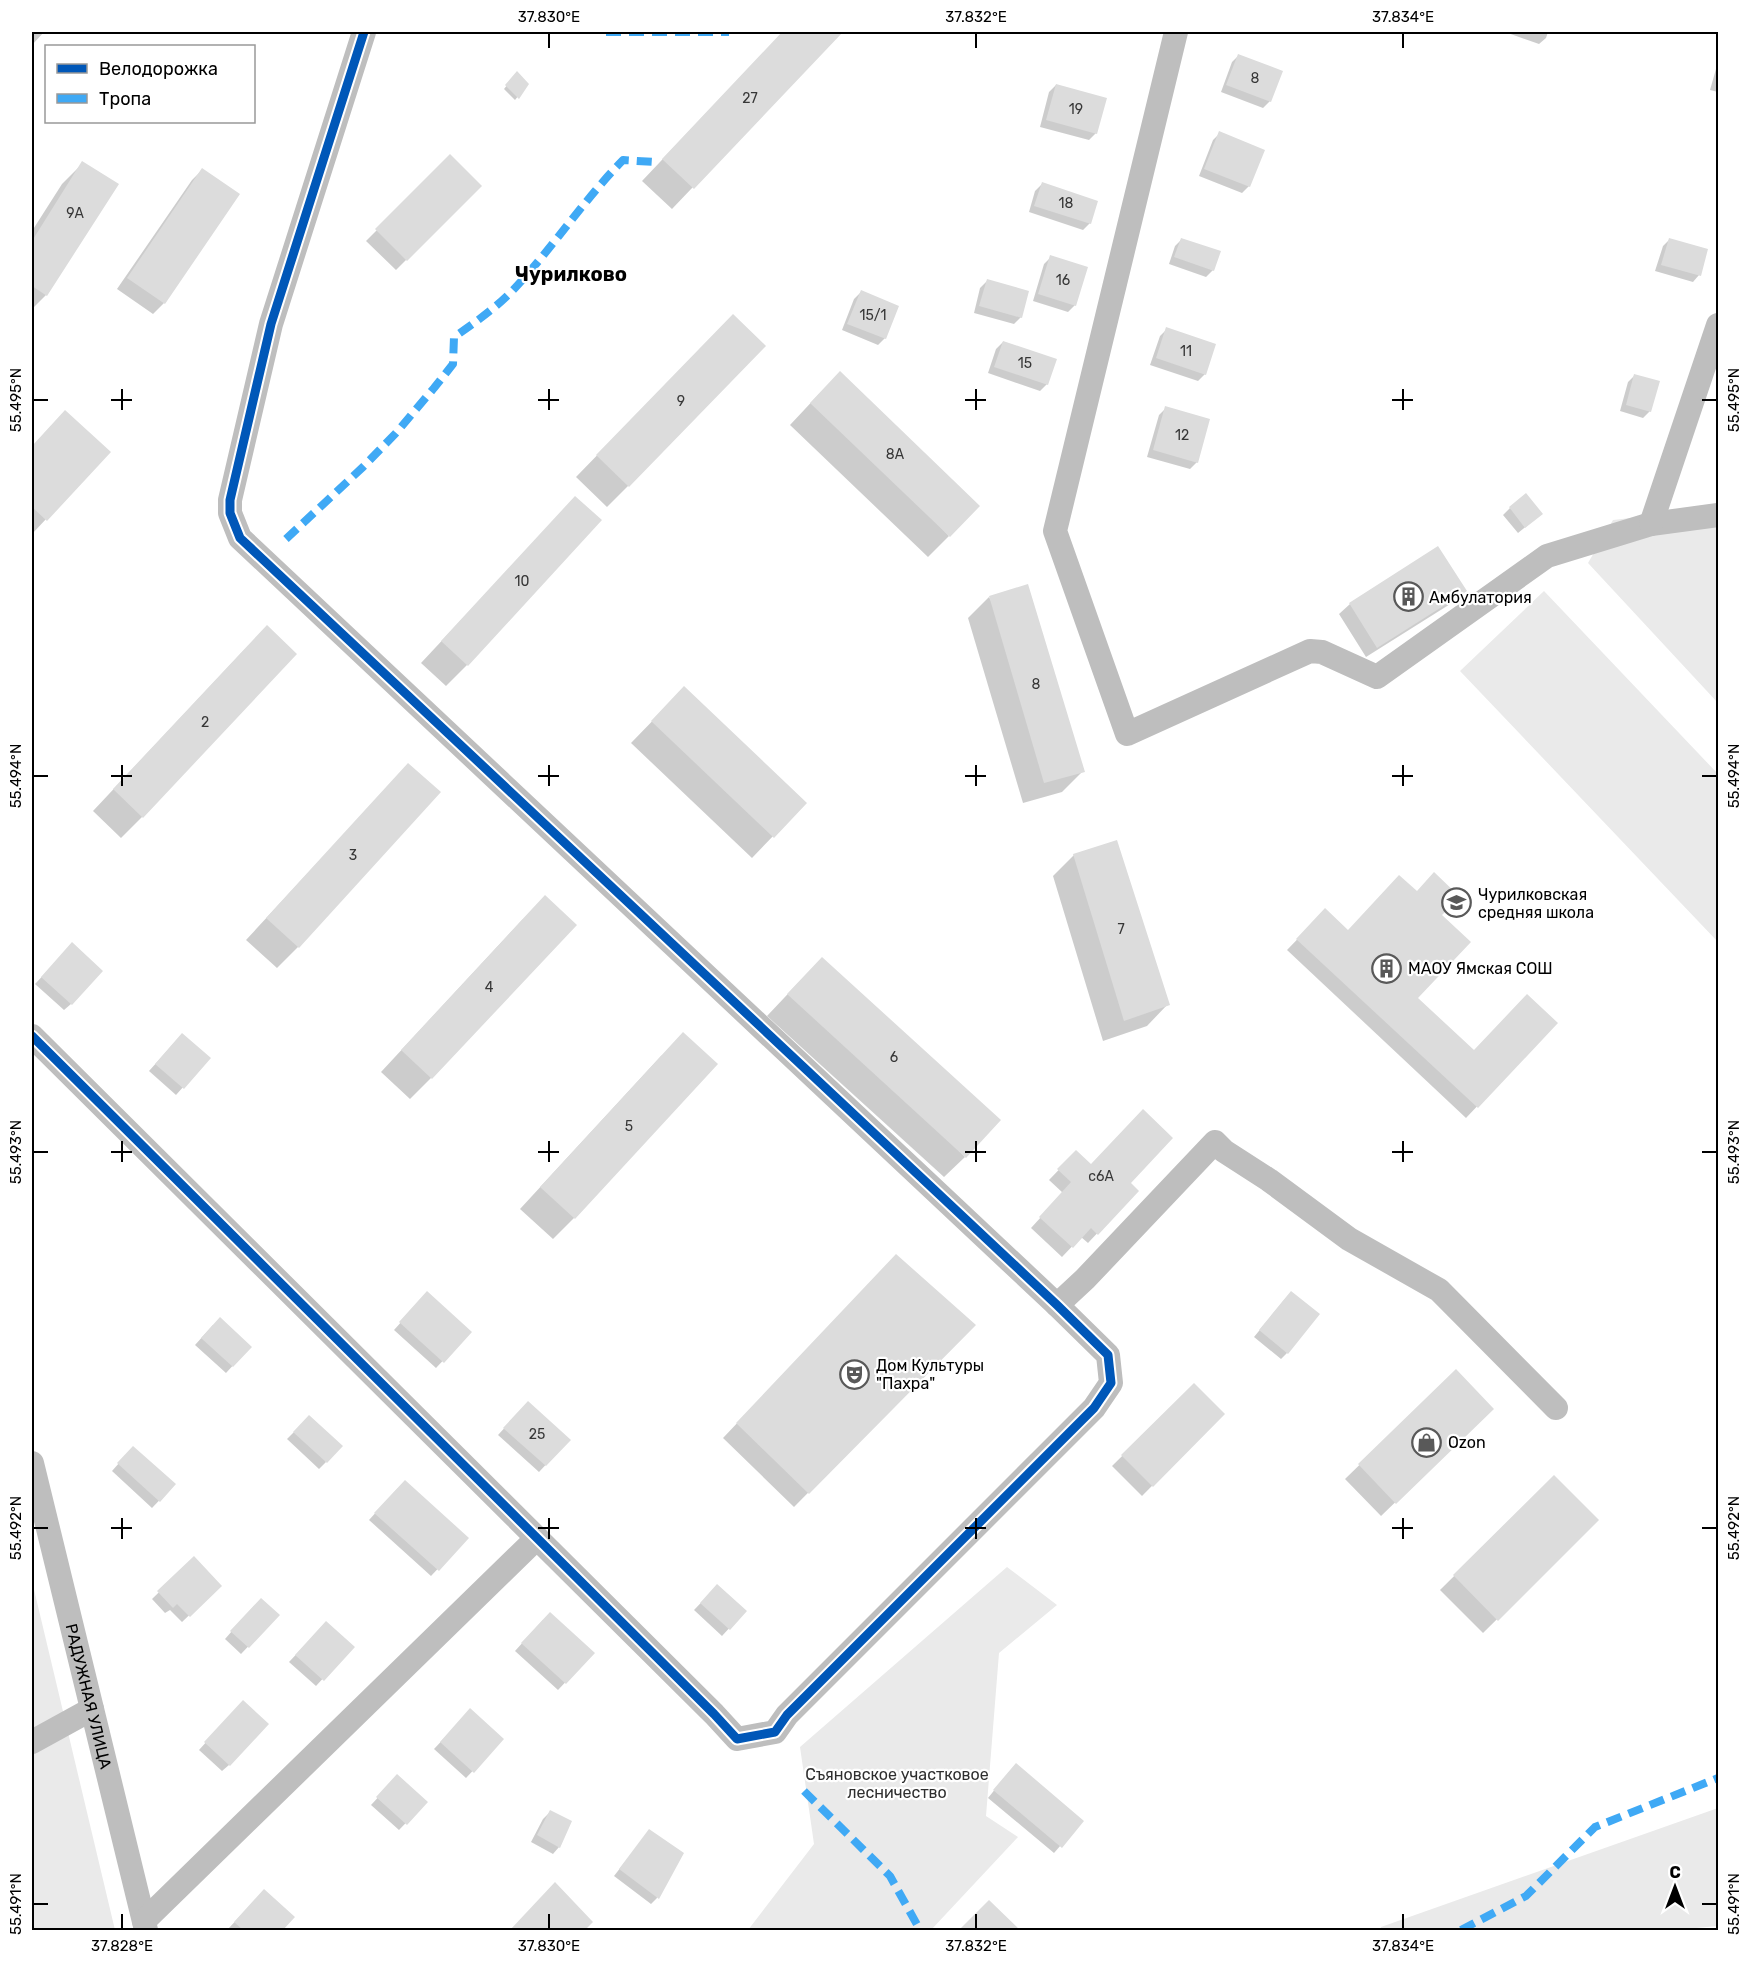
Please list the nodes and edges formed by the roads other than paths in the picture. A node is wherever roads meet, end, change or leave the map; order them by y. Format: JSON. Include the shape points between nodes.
{"nodes":[{"id":1,"x":364,"y":32,"type":"edge"},
{"id":2,"x":1176,"y":32,"type":"edge"},
{"id":3,"x":1719,"y":326,"type":"edge"},
{"id":4,"x":1719,"y":514,"type":"edge"},
{"id":5,"x":1651,"y":524,"type":"junction"},
{"id":6,"x":32,"y":1036,"type":"edge"},
{"id":7,"x":1057,"y":1305,"type":"junction"},
{"id":8,"x":1556,"y":1408,"type":"dead end"},
{"id":9,"x":32,"y":1463,"type":"edge"},
{"id":10,"x":537,"y":1538,"type":"junction"},
{"id":11,"x":92,"y":1709,"type":"junction"},
{"id":12,"x":32,"y":1742,"type":"edge"},
{"id":13,"x":145,"y":1926,"type":"edge"}],
"edges":[{"from":1,"to":7,"type":"street","via":[[272,324],[230,500],[230,513],[240,538]]},
{"from":2,"to":5,"type":"street","via":[[1055,531],[1126,734],[1310,651],[1322,652],[1377,677],[1547,556]]},
{"from":3,"to":5,"type":"street"},
{"from":4,"to":5,"type":"street"},
{"from":6,"to":10,"type":"street"},
{"from":7,"to":8,"type":"street","via":[[1215,1142],[1349,1239],[1439,1290]]},
{"from":7,"to":10,"type":"street","via":[[1108,1355],[1111,1383],[1094,1408],[787,1715],[775,1732],[737,1739]]},
{"from":9,"to":11,"type":"street","name":"РАДУЖНАЯ УЛИЦА"},
{"from":10,"to":13,"type":"street"},
{"from":11,"to":12,"type":"street"},
{"from":11,"to":13,"type":"street","name":"РАДУЖНАЯ УЛИЦА"}]}
